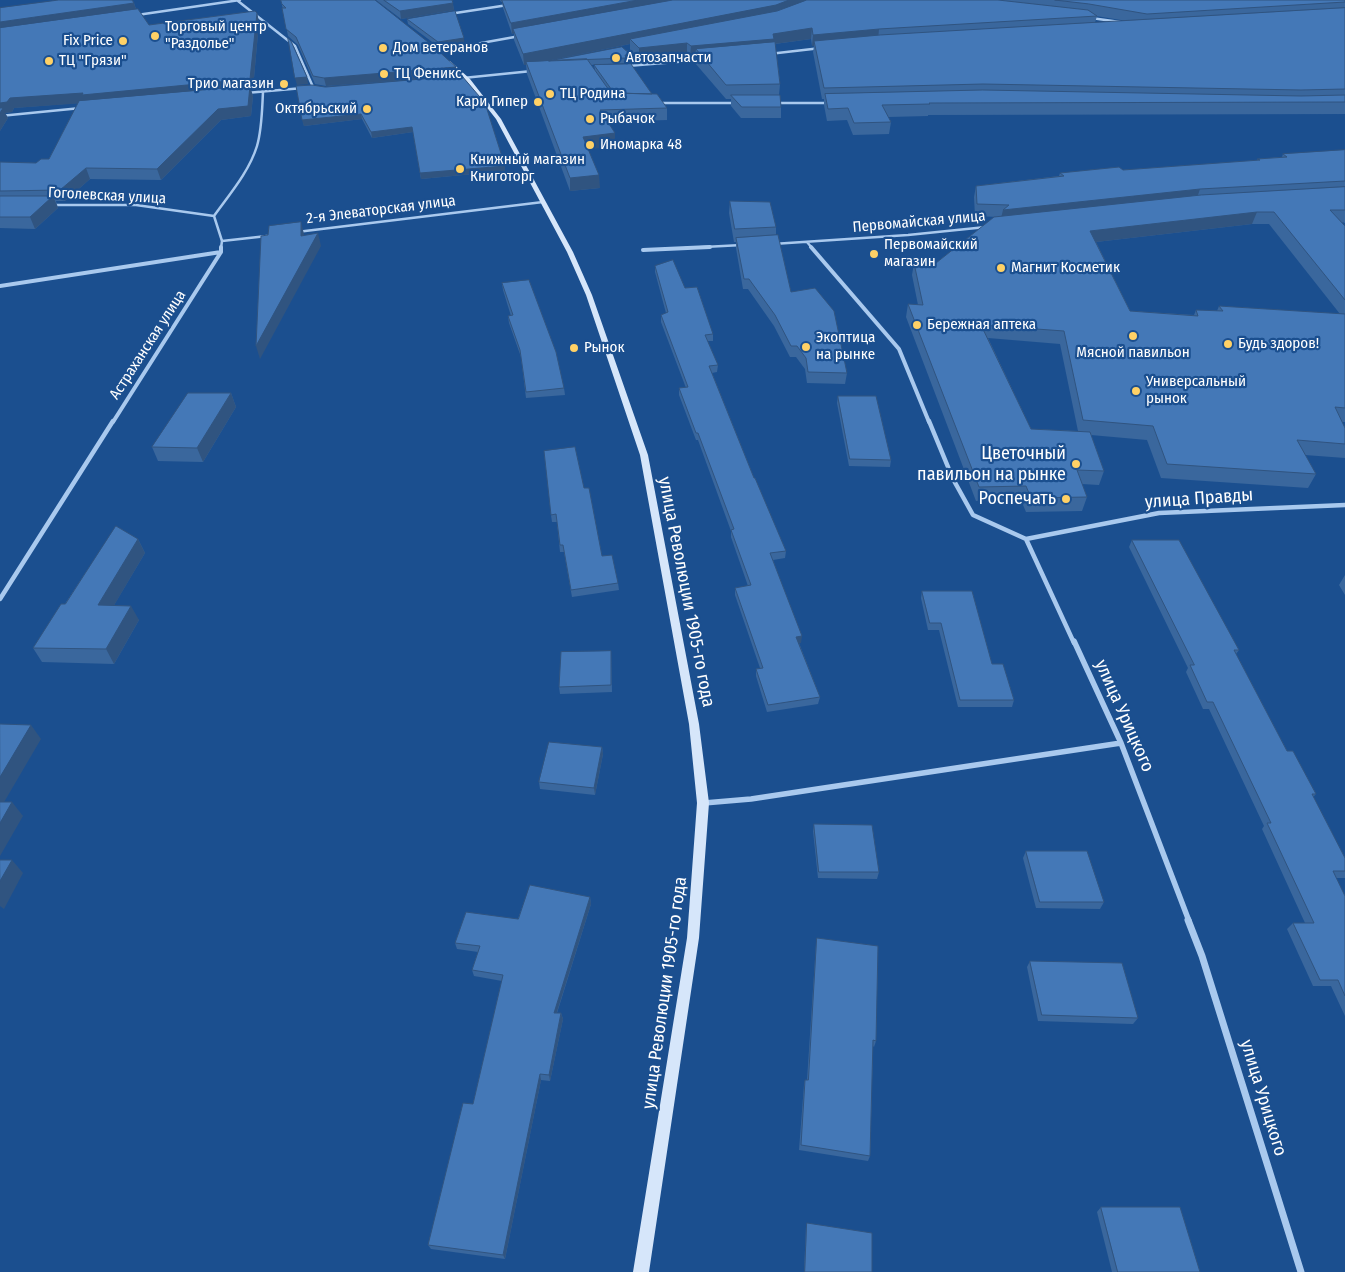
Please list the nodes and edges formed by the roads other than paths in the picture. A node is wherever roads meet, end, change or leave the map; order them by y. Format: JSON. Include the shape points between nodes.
{"nodes":[{"id":1,"x":239,"y":0,"type":"edge"},
{"id":2,"x":509,"y":4,"type":"edge"},
{"id":3,"x":132,"y":16,"type":"edge"},
{"id":4,"x":441,"y":16,"type":"edge"},
{"id":5,"x":1092,"y":22,"type":"edge"},
{"id":6,"x":1124,"y":23,"type":"edge"},
{"id":7,"x":529,"y":35,"type":"edge"},
{"id":8,"x":623,"y":48,"type":"edge"},
{"id":9,"x":821,"y":48,"type":"edge"},
{"id":10,"x":433,"y":49,"type":"joint"},
{"id":11,"x":764,"y":54,"type":"edge"},
{"id":12,"x":707,"y":60,"type":"edge"},
{"id":13,"x":641,"y":65,"type":"junction"},
{"id":14,"x":537,"y":66,"type":"edge"},
{"id":15,"x":624,"y":66,"type":"edge"},
{"id":16,"x":536,"y":70,"type":"edge"},
{"id":17,"x":509,"y":72,"type":"junction"},
{"id":18,"x":462,"y":78,"type":"junction"},
{"id":19,"x":314,"y":87,"type":"junction"},
{"id":20,"x":320,"y":88,"type":"edge"},
{"id":21,"x":263,"y":92,"type":"junction"},
{"id":22,"x":244,"y":93,"type":"edge"},
{"id":23,"x":649,"y":103,"type":"edge"},
{"id":24,"x":743,"y":103,"type":"edge"},
{"id":25,"x":772,"y":103,"type":"edge"},
{"id":26,"x":831,"y":103,"type":"edge"},
{"id":27,"x":88,"y":108,"type":"edge"},
{"id":28,"x":0,"y":116,"type":"edge"},
{"id":29,"x":543,"y":202,"type":"junction"},
{"id":30,"x":49,"y":204,"type":"edge"},
{"id":31,"x":214,"y":216,"type":"junction"},
{"id":32,"x":988,"y":227,"type":"edge"},
{"id":33,"x":290,"y":233,"type":"edge"},
{"id":34,"x":271,"y":235,"type":"edge"},
{"id":35,"x":222,"y":242,"type":"junction"},
{"id":36,"x":807,"y":242,"type":"junction"},
{"id":37,"x":768,"y":244,"type":"edge"},
{"id":38,"x":749,"y":245,"type":"edge"},
{"id":39,"x":643,"y":250,"type":"dead end"},
{"id":40,"x":221,"y":252,"type":"junction"},
{"id":41,"x":0,"y":286,"type":"edge"},
{"id":42,"x":1345,"y":505,"type":"edge"},
{"id":43,"x":1026,"y":539,"type":"junction"},
{"id":44,"x":0,"y":599,"type":"edge"},
{"id":45,"x":1121,"y":743,"type":"junction"},
{"id":46,"x":704,"y":803,"type":"junction"},
{"id":47,"x":641,"y":1272,"type":"edge"},
{"id":48,"x":1301,"y":1272,"type":"edge"}],
"edges":[{"from":1,"to":3,"type":"street"},
{"from":1,"to":19,"type":"street","via":[[295,46]]},
{"from":2,"to":4,"type":"street"},
{"from":5,"to":6,"type":"street","via":[[1086,17]]},
{"from":7,"to":10,"type":"street"},
{"from":8,"to":13,"type":"street"},
{"from":9,"to":11,"type":"street"},
{"from":10,"to":18,"type":"street","name":"улица Революции 1905-го года"},
{"from":12,"to":13,"type":"street"},
{"from":13,"to":15,"type":"street"},
{"from":14,"to":17,"type":"street"},
{"from":16,"to":17,"type":"street"},
{"from":17,"to":18,"type":"street"},
{"from":18,"to":29,"type":"street","name":"улица Революции 1905-го года","via":[[498,119]]},
{"from":19,"to":20,"type":"street"},
{"from":19,"to":21,"type":"street"},
{"from":21,"to":22,"type":"street"},
{"from":21,"to":31,"type":"street","via":[[257,148]]},
{"from":23,"to":24,"type":"street"},
{"from":25,"to":26,"type":"street"},
{"from":27,"to":28,"type":"street"},
{"from":29,"to":33,"type":"street","name":"2-я Элеваторская улица"},
{"from":29,"to":46,"type":"street","name":"улица Революции 1905-го года","via":[[590,294],[644,455],[694,724]]},
{"from":30,"to":31,"type":"street","name":"Гоголевская улица","via":[[136,206]]},
{"from":31,"to":35,"type":"street","name":"Астраханская улица"},
{"from":32,"to":36,"type":"street","name":"Первомайская улица"},
{"from":34,"to":35,"type":"street"},
{"from":35,"to":40,"type":"street","name":"Астраханская улица"},
{"from":36,"to":37,"type":"street","name":"Первомайская улица"},
{"from":36,"to":43,"type":"street","via":[[899,349],[953,479],[973,515]]},
{"from":38,"to":39,"type":"street"},
{"from":40,"to":41,"type":"street"},
{"from":40,"to":44,"type":"street","name":"Астраханская улица"},
{"from":42,"to":43,"type":"street","name":"улица Правды","via":[[1159,513]]},
{"from":43,"to":45,"type":"street","name":"улица Урицкого"},
{"from":45,"to":46,"type":"street","via":[[751,799]]},
{"from":45,"to":48,"type":"street","name":"улица Урицкого","via":[[1202,956]]},
{"from":46,"to":47,"type":"street","name":"улица Революции 1905-го года","via":[[693,938]]}]}
